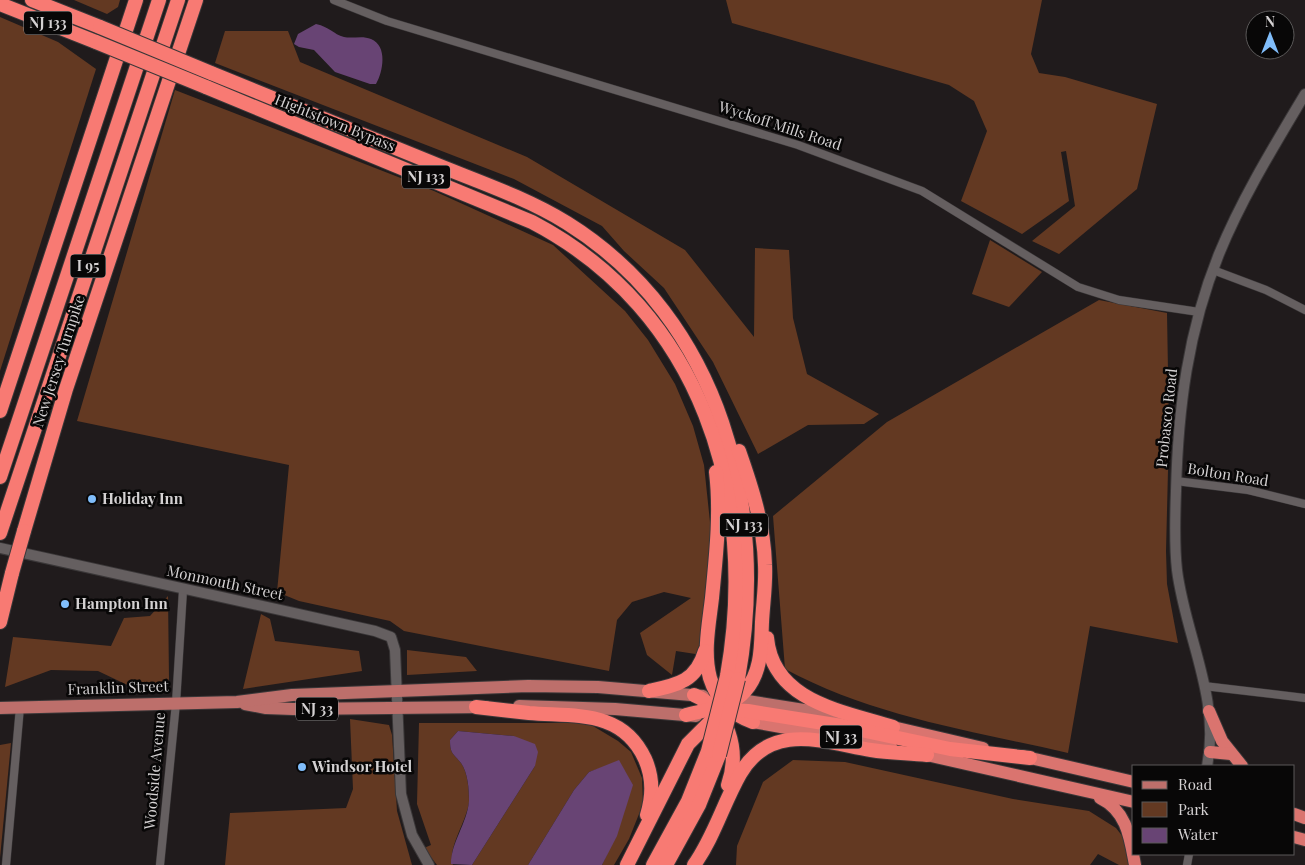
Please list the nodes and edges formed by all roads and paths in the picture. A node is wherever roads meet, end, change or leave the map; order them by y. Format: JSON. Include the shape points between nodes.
{"nodes":[{"id":1,"x":32,"y":0,"type":"edge"},
{"id":2,"x":136,"y":0,"type":"edge"},
{"id":3,"x":159,"y":0,"type":"edge"},
{"id":4,"x":178,"y":0,"type":"edge"},
{"id":5,"x":196,"y":0,"type":"edge"},
{"id":6,"x":334,"y":0,"type":"edge"},
{"id":7,"x":0,"y":4,"type":"edge"},
{"id":8,"x":1305,"y":94,"type":"edge"},
{"id":9,"x":1213,"y":270,"type":"junction"},
{"id":10,"x":1305,"y":310,"type":"edge"},
{"id":11,"x":1200,"y":312,"type":"junction"},
{"id":12,"x":704,"y":376,"type":"junction"},
{"id":13,"x":695,"y":389,"type":"junction"},
{"id":14,"x":0,"y":411,"type":"edge"},
{"id":15,"x":0,"y":477,"type":"edge"},
{"id":16,"x":1176,"y":481,"type":"junction"},
{"id":17,"x":1305,"y":504,"type":"edge"},
{"id":18,"x":0,"y":533,"type":"edge"},
{"id":19,"x":0,"y":548,"type":"edge"},
{"id":20,"x":765,"y":589,"type":"junction"},
{"id":21,"x":183,"y":590,"type":"junction"},
{"id":22,"x":0,"y":622,"type":"edge"},
{"id":23,"x":707,"y":643,"type":"junction"},
{"id":24,"x":733,"y":678,"type":"junction"},
{"id":25,"x":1204,"y":686,"type":"junction"},
{"id":26,"x":397,"y":689,"type":"junction"},
{"id":27,"x":649,"y":691,"type":"junction"},
{"id":28,"x":694,"y":695,"type":"joint"},
{"id":29,"x":1305,"y":698,"type":"edge"},
{"id":30,"x":237,"y":702,"type":"junction"},
{"id":31,"x":176,"y":703,"type":"junction"},
{"id":32,"x":20,"y":707,"type":"junction"},
{"id":33,"x":476,"y":707,"type":"junction"},
{"id":34,"x":0,"y":708,"type":"edge"},
{"id":35,"x":397,"y":708,"type":"junction"},
{"id":36,"x":723,"y":709,"type":"junction"},
{"id":37,"x":1209,"y":712,"type":"junction"},
{"id":38,"x":686,"y":715,"type":"joint"},
{"id":39,"x":753,"y":722,"type":"joint"},
{"id":40,"x":893,"y":727,"type":"junction"},
{"id":41,"x":1210,"y":752,"type":"junction"},
{"id":42,"x":713,"y":753,"type":"junction"},
{"id":43,"x":1232,"y":754,"type":"junction"},
{"id":44,"x":927,"y":755,"type":"junction"},
{"id":45,"x":1030,"y":758,"type":"junction"},
{"id":46,"x":1207,"y":765,"type":"edge"},
{"id":47,"x":1241,"y":765,"type":"edge"},
{"id":48,"x":1132,"y":782,"type":"edge"},
{"id":49,"x":1086,"y":791,"type":"junction"},
{"id":50,"x":1132,"y":802,"type":"edge"},
{"id":51,"x":1132,"y":848,"type":"edge"},
{"id":52,"x":6,"y":865,"type":"edge"},
{"id":53,"x":160,"y":865,"type":"edge"},
{"id":54,"x":429,"y":865,"type":"edge"},
{"id":55,"x":623,"y":865,"type":"edge"},
{"id":56,"x":627,"y":865,"type":"edge"},
{"id":57,"x":653,"y":865,"type":"edge"},
{"id":58,"x":666,"y":865,"type":"edge"},
{"id":59,"x":692,"y":865,"type":"edge"}],
"edges":[{"from":1,"to":12,"type":"highway","name":"Hightstown Bypass","number":"NJ 133","bridge":true,"via":[[514,196],[565,222],[603,249],[645,288],[674,325]]},
{"from":2,"to":14,"type":"highway","number":"I 95"},
{"from":3,"to":15,"type":"highway","name":"New Jersey Turnpike","number":"I 95"},
{"from":4,"to":18,"type":"highway","name":"New Jersey Turnpike","number":"I 95"},
{"from":5,"to":22,"type":"highway","name":"New Jersey Turnpike","number":"I 95","bridge":true,"via":[[66,389]]},
{"from":6,"to":11,"type":"street","name":"Wyckoff Mills Road","via":[[387,21],[723,121],[904,183],[939,201],[1078,287],[1120,300]]},
{"from":7,"to":13,"type":"highway","name":"Hightstown Bypass","number":"NJ 133","bridge":true,"via":[[496,205],[553,233],[591,260],[633,298],[662,334]]},
{"from":8,"to":9,"type":"street","name":"Probasco Road","via":[[1255,179]]},
{"from":9,"to":10,"type":"street","via":[[1266,290]]},
{"from":9,"to":11,"type":"street","name":"Probasco Road"},
{"from":11,"to":16,"type":"street","name":"Probasco Road","via":[[1184,382]]},
{"from":12,"to":20,"type":"highway","via":[[722,404],[754,495],[763,540]]},
{"from":12,"to":24,"type":"highway","name":"Hightstown Bypass","number":"NJ 133","via":[[728,441],[744,519],[745,636]]},
{"from":13,"to":23,"type":"highway","via":[[713,452],[718,488],[716,557]]},
{"from":13,"to":24,"type":"highway","name":"Hightstown Bypass","number":"NJ 133","via":[[718,448],[732,523]]},
{"from":16,"to":17,"type":"street","name":"Bolton Road","via":[[1248,490]]},
{"from":16,"to":25,"type":"street","name":"Probasco Road","via":[[1177,570]]},
{"from":19,"to":21,"type":"street","name":"Monmouth Street"},
{"from":20,"to":36,"type":"highway","via":[[759,662],[750,685]]},
{"from":20,"to":40,"type":"highway","via":[[768,648],[774,666],[785,682],[813,701]]},
{"from":21,"to":26,"type":"street","name":"Monmouth Street","via":[[388,635],[394,643]]},
{"from":21,"to":31,"type":"street","name":"Woodside Avenue"},
{"from":23,"to":27,"type":"highway","via":[[702,662],[691,677],[676,685]]},
{"from":23,"to":36,"type":"highway","via":[[709,672]]},
{"from":24,"to":42,"type":"highway","name":"Hightstown Bypass","number":"NJ 133","bridge":true},
{"from":25,"to":29,"type":"street"},
{"from":25,"to":37,"type":"street","name":"Probasco Road"},
{"from":26,"to":27,"type":"main road","number":"NJ 33","via":[[551,686]]},
{"from":26,"to":30,"type":"main road","number":"NJ 33","via":[[292,694]]},
{"from":26,"to":35,"type":"street","name":"Monmouth Street"},
{"from":27,"to":28,"type":"main road","number":"NJ 33"},
{"from":28,"to":36,"type":"highway"},
{"from":30,"to":31,"type":"main road","name":"Franklin Street","number":"NJ 33"},
{"from":30,"to":35,"type":"main road","number":"NJ 33","via":[[266,708]]},
{"from":31,"to":32,"type":"main road","name":"Franklin Street","number":"NJ 33"},
{"from":31,"to":53,"type":"street","name":"Woodside Avenue"},
{"from":32,"to":34,"type":"main road","name":"Franklin Street","number":"NJ 33"},
{"from":32,"to":52,"type":"street"},
{"from":33,"to":35,"type":"main road","number":"NJ 33"},
{"from":33,"to":38,"type":"main road","number":"NJ 33","via":[[592,708]]},
{"from":33,"to":55,"type":"highway","via":[[588,716],[610,724],[630,738],[647,764],[651,794],[644,822]]},
{"from":35,"to":54,"type":"street","name":"Monmouth Street","via":[[401,794],[412,835]]},
{"from":36,"to":38,"type":"highway"},
{"from":36,"to":39,"type":"highway"},
{"from":36,"to":40,"type":"main road","number":"NJ 33","via":[[824,713]]},
{"from":36,"to":45,"type":"highway","via":[[842,726],[950,749]]},
{"from":36,"to":56,"type":"highway","via":[[684,749]]},
{"from":36,"to":59,"type":"highway","via":[[733,748],[732,773]]},
{"from":37,"to":41,"type":"street","name":"Probasco Road"},
{"from":37,"to":43,"type":"highway","via":[[1222,741]]},
{"from":39,"to":44,"type":"highway","number":"NJ 33"},
{"from":40,"to":45,"type":"highway","number":"NJ 33"},
{"from":41,"to":43,"type":"highway"},
{"from":41,"to":46,"type":"street","name":"Probasco Road"},
{"from":42,"to":57,"type":"highway","name":"Hightstown Bypass","number":"NJ 133"},
{"from":42,"to":58,"type":"highway","name":"Hightstown Bypass","number":"NJ 133","via":[[699,805]]},
{"from":43,"to":47,"type":"highway"},
{"from":44,"to":49,"type":"highway","number":"NJ 33"},
{"from":44,"to":59,"type":"highway","via":[[872,750],[808,738],[772,744],[756,754],[742,771],[712,836]]},
{"from":45,"to":48,"type":"highway","number":"NJ 33"},
{"from":49,"to":50,"type":"highway","number":"NJ 33"},
{"from":49,"to":51,"type":"highway","via":[[1118,810],[1129,832]]}]}
